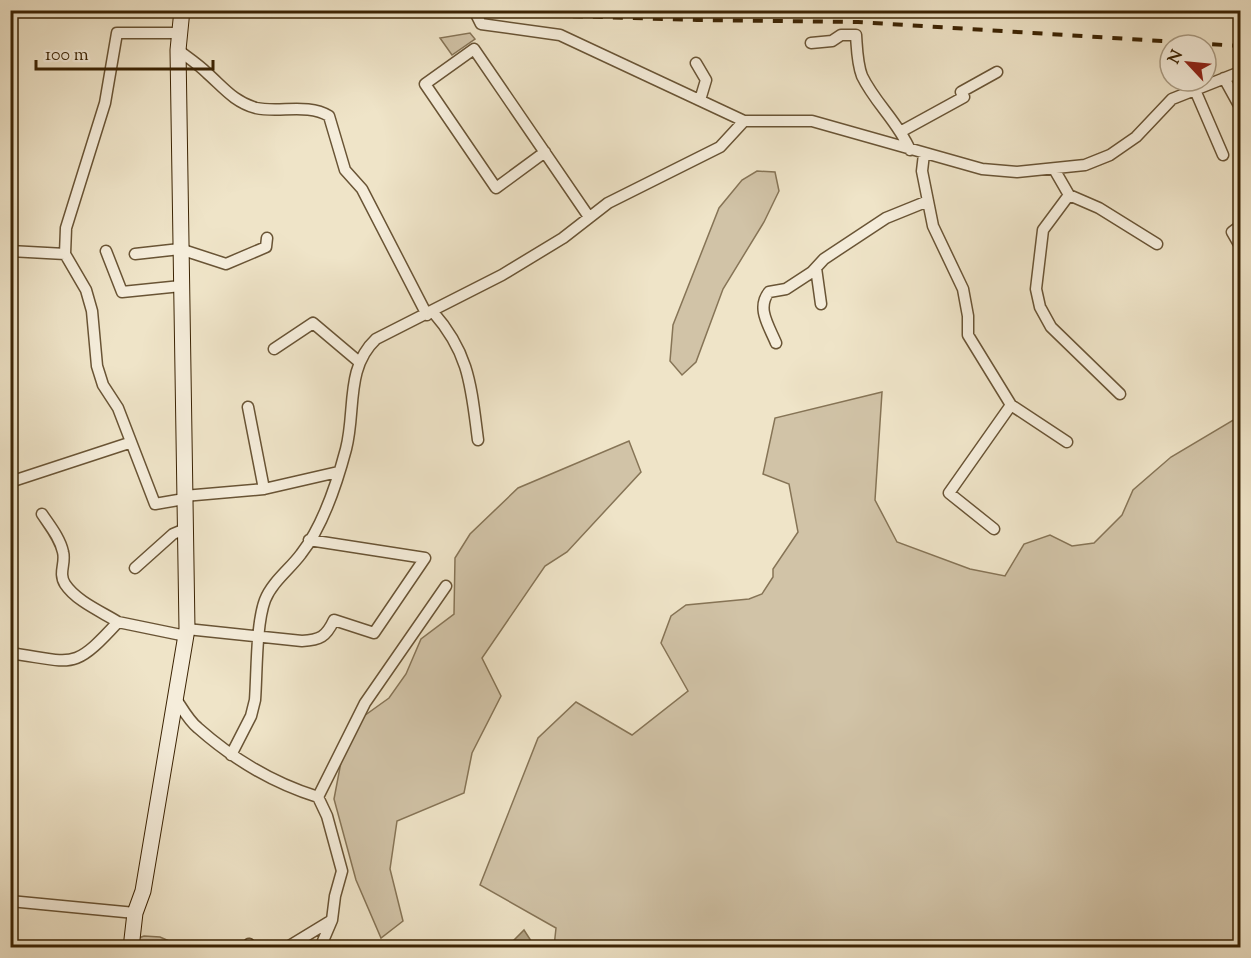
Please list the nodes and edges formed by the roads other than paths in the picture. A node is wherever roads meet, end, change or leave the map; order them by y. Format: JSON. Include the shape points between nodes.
{"nodes":[{"id":1,"x":182,"y":10,"type":"edge"},
{"id":2,"x":474,"y":10,"type":"edge"},
{"id":3,"x":180,"y":33,"type":"junction"},
{"id":4,"x":811,"y":43,"type":"dead end"},
{"id":5,"x":178,"y":50,"type":"junction"},
{"id":6,"x":696,"y":63,"type":"dead end"},
{"id":7,"x":996,"y":72,"type":"dead end"},
{"id":8,"x":1240,"y":72,"type":"edge"},
{"id":9,"x":1224,"y":78,"type":"junction"},
{"id":10,"x":1218,"y":80,"type":"edge"},
{"id":11,"x":1187,"y":93,"type":"edge"},
{"id":12,"x":1196,"y":93,"type":"edge"},
{"id":13,"x":700,"y":100,"type":"junction"},
{"id":14,"x":1240,"y":107,"type":"edge"},
{"id":15,"x":744,"y":121,"type":"junction"},
{"id":16,"x":902,"y":131,"type":"junction"},
{"id":17,"x":910,"y":150,"type":"junction"},
{"id":18,"x":545,"y":152,"type":"junction"},
{"id":19,"x":924,"y":154,"type":"junction"},
{"id":20,"x":1223,"y":155,"type":"dead end"},
{"id":21,"x":1054,"y":169,"type":"junction"},
{"id":22,"x":1069,"y":195,"type":"junction"},
{"id":23,"x":928,"y":201,"type":"junction"},
{"id":24,"x":589,"y":217,"type":"junction"},
{"id":25,"x":1240,"y":226,"type":"edge"},
{"id":26,"x":267,"y":238,"type":"dead end"},
{"id":27,"x":1157,"y":244,"type":"dead end"},
{"id":28,"x":1240,"y":246,"type":"edge"},
{"id":29,"x":180,"y":249,"type":"junction"},
{"id":30,"x":10,"y":251,"type":"edge"},
{"id":31,"x":106,"y":251,"type":"dead end"},
{"id":32,"x":65,"y":254,"type":"junction"},
{"id":33,"x":135,"y":254,"type":"dead end"},
{"id":34,"x":816,"y":268,"type":"junction"},
{"id":35,"x":181,"y":286,"type":"junction"},
{"id":36,"x":821,"y":304,"type":"dead end"},
{"id":37,"x":430,"y":313,"type":"junction"},
{"id":38,"x":776,"y":344,"type":"dead end"},
{"id":39,"x":274,"y":349,"type":"dead end"},
{"id":40,"x":358,"y":361,"type":"junction"},
{"id":41,"x":1120,"y":394,"type":"dead end"},
{"id":42,"x":1011,"y":405,"type":"junction"},
{"id":43,"x":248,"y":406,"type":"dead end"},
{"id":44,"x":478,"y":440,"type":"dead end"},
{"id":45,"x":129,"y":442,"type":"junction"},
{"id":46,"x":1067,"y":442,"type":"dead end"},
{"id":47,"x":338,"y":472,"type":"junction"},
{"id":48,"x":10,"y":482,"type":"edge"},
{"id":49,"x":264,"y":489,"type":"junction"},
{"id":50,"x":184,"y":497,"type":"junction"},
{"id":51,"x":42,"y":514,"type":"dead end"},
{"id":52,"x":185,"y":529,"type":"junction"},
{"id":53,"x":994,"y":529,"type":"dead end"},
{"id":54,"x":309,"y":540,"type":"junction"},
{"id":55,"x":135,"y":568,"type":"dead end"},
{"id":56,"x":447,"y":586,"type":"dead end"},
{"id":57,"x":118,"y":622,"type":"junction"},
{"id":58,"x":186,"y":632,"type":"junction"},
{"id":59,"x":260,"y":635,"type":"junction"},
{"id":60,"x":10,"y":652,"type":"edge"},
{"id":61,"x":176,"y":699,"type":"junction"},
{"id":62,"x":231,"y":755,"type":"junction"},
{"id":63,"x":318,"y":797,"type":"junction"},
{"id":64,"x":10,"y":901,"type":"edge"},
{"id":65,"x":135,"y":913,"type":"junction"},
{"id":66,"x":333,"y":920,"type":"junction"},
{"id":67,"x":131,"y":948,"type":"edge"},
{"id":68,"x":286,"y":948,"type":"edge"},
{"id":69,"x":320,"y":948,"type":"edge"}],
"edges":[{"from":1,"to":3,"type":"street"},
{"from":2,"to":13,"type":"street","via":[[481,24],[560,35]]},
{"from":3,"to":5,"type":"street"},
{"from":3,"to":32,"type":"street","via":[[117,33],[105,103],[66,228]]},
{"from":4,"to":16,"type":"street","via":[[856,34],[861,74]]},
{"from":5,"to":29,"type":"street"},
{"from":5,"to":37,"type":"street","via":[[227,94],[246,105],[320,110],[329,116],[345,170],[362,189]]},
{"from":6,"to":13,"type":"street","via":[[706,80]]},
{"from":7,"to":16,"type":"street","via":[[961,92],[964,97]]},
{"from":8,"to":9,"type":"street"},
{"from":9,"to":10,"type":"street"},
{"from":9,"to":14,"type":"street"},
{"from":11,"to":21,"type":"street","via":[[1172,99],[1137,137],[1110,155],[1085,165]]},
{"from":12,"to":20,"type":"street"},
{"from":13,"to":15,"type":"street"},
{"from":15,"to":17,"type":"street","via":[[812,121]]},
{"from":15,"to":24,"type":"street","via":[[720,147],[608,203]]},
{"from":16,"to":17,"type":"street"},
{"from":17,"to":19,"type":"street"},
{"from":18,"to":18,"type":"street","via":[[474,49],[425,84],[496,188]]},
{"from":18,"to":24,"type":"street"},
{"from":19,"to":21,"type":"street","via":[[982,169]]},
{"from":19,"to":23,"type":"street","via":[[922,171]]},
{"from":21,"to":22,"type":"street"},
{"from":22,"to":27,"type":"street","via":[[1100,208]]},
{"from":22,"to":41,"type":"street","via":[[1043,230],[1036,289],[1040,307],[1051,327]]},
{"from":23,"to":34,"type":"street","via":[[886,218]]},
{"from":23,"to":42,"type":"street","via":[[933,226],[963,289],[968,335]]},
{"from":24,"to":37,"type":"street","via":[[512,269]]},
{"from":25,"to":28,"type":"street","via":[[1232,231]]},
{"from":26,"to":29,"type":"street","via":[[266,247],[226,264]]},
{"from":29,"to":33,"type":"street"},
{"from":29,"to":35,"type":"street"},
{"from":30,"to":32,"type":"street"},
{"from":31,"to":35,"type":"street","via":[[122,292]]},
{"from":32,"to":45,"type":"street","via":[[86,290],[97,366],[103,385],[118,408]]},
{"from":34,"to":36,"type":"street"},
{"from":34,"to":38,"type":"street","via":[[786,289],[769,292],[763,299],[763,311]]},
{"from":35,"to":50,"type":"street"},
{"from":37,"to":40,"type":"street","via":[[376,339]]},
{"from":37,"to":44,"type":"street","via":[[446,327],[470,378]]},
{"from":39,"to":40,"type":"street","via":[[313,323]]},
{"from":40,"to":47,"type":"street","via":[[352,421]]},
{"from":42,"to":46,"type":"street"},
{"from":42,"to":53,"type":"street","via":[[949,494]]},
{"from":43,"to":49,"type":"street"},
{"from":45,"to":48,"type":"street"},
{"from":45,"to":50,"type":"street","via":[[155,504]]},
{"from":47,"to":49,"type":"street"},
{"from":47,"to":54,"type":"street"},
{"from":49,"to":50,"type":"street"},
{"from":50,"to":52,"type":"street"},
{"from":51,"to":57,"type":"street","via":[[64,554],[61,575],[66,585],[86,603]]},
{"from":52,"to":55,"type":"street","via":[[173,534]]},
{"from":52,"to":58,"type":"street"},
{"from":54,"to":59,"type":"street","via":[[265,601]]},
{"from":54,"to":59,"type":"street","via":[[425,558],[374,633],[334,620],[327,634],[318,640]]},
{"from":56,"to":63,"type":"street","via":[[365,703]]},
{"from":57,"to":58,"type":"street"},
{"from":57,"to":60,"type":"street","via":[[91,651],[72,661]]},
{"from":58,"to":59,"type":"street"},
{"from":58,"to":61,"type":"street"},
{"from":59,"to":62,"type":"street","via":[[251,716]]},
{"from":61,"to":62,"type":"street","via":[[196,727]]},
{"from":61,"to":65,"type":"street","via":[[143,891]]},
{"from":62,"to":63,"type":"street","via":[[287,787]]},
{"from":63,"to":66,"type":"street","via":[[342,871]]},
{"from":64,"to":65,"type":"street"},
{"from":65,"to":67,"type":"street"},
{"from":66,"to":68,"type":"street"},
{"from":66,"to":69,"type":"street"}]}
